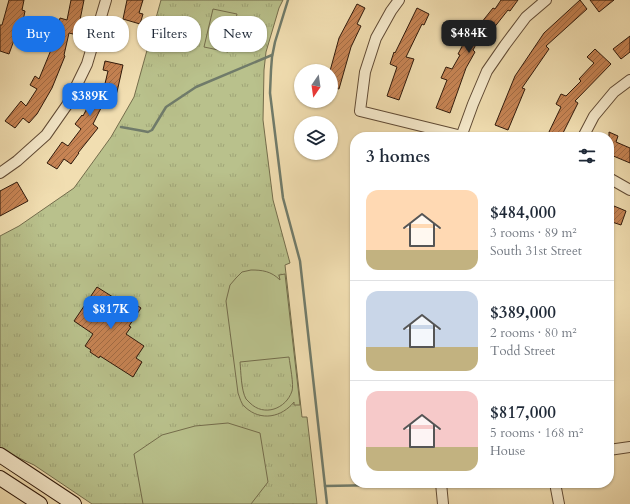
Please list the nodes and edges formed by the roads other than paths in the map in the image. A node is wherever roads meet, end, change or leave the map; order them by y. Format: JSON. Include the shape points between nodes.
{"nodes":[{"id":1,"x":106,"y":0,"type":"edge"},
{"id":2,"x":399,"y":0,"type":"edge"},
{"id":3,"x":546,"y":0,"type":"edge"},
{"id":4,"x":630,"y":80,"type":"edge"},
{"id":5,"x":443,"y":132,"type":"edge"},
{"id":6,"x":465,"y":132,"type":"edge"},
{"id":7,"x":586,"y":132,"type":"edge"},
{"id":8,"x":0,"y":173,"type":"edge"},
{"id":9,"x":614,"y":181,"type":"edge"},
{"id":10,"x":630,"y":190,"type":"edge"},
{"id":11,"x":630,"y":447,"type":"edge"},
{"id":12,"x":614,"y":449,"type":"edge"},
{"id":13,"x":0,"y":455,"type":"edge"},
{"id":14,"x":0,"y":478,"type":"edge"},
{"id":15,"x":441,"y":488,"type":"edge"},
{"id":16,"x":556,"y":488,"type":"edge"},
{"id":17,"x":40,"y":504,"type":"edge"},
{"id":18,"x":74,"y":504,"type":"edge"},
{"id":19,"x":443,"y":504,"type":"edge"},
{"id":20,"x":559,"y":504,"type":"edge"}],
"edges":[{"from":1,"to":8,"type":"street","via":[[87,64],[67,105],[46,135]]},
{"from":2,"to":5,"type":"street","via":[[376,38],[365,72],[360,111]]},
{"from":3,"to":6,"type":"street","via":[[526,17],[487,71]]},
{"from":4,"to":7,"type":"street","via":[[614,92],[594,116]]},
{"from":9,"to":10,"type":"street"},
{"from":11,"to":12,"type":"street"},
{"from":13,"to":18,"type":"street"},
{"from":14,"to":17,"type":"street"},
{"from":15,"to":19,"type":"street"},
{"from":16,"to":20,"type":"street"}]}
